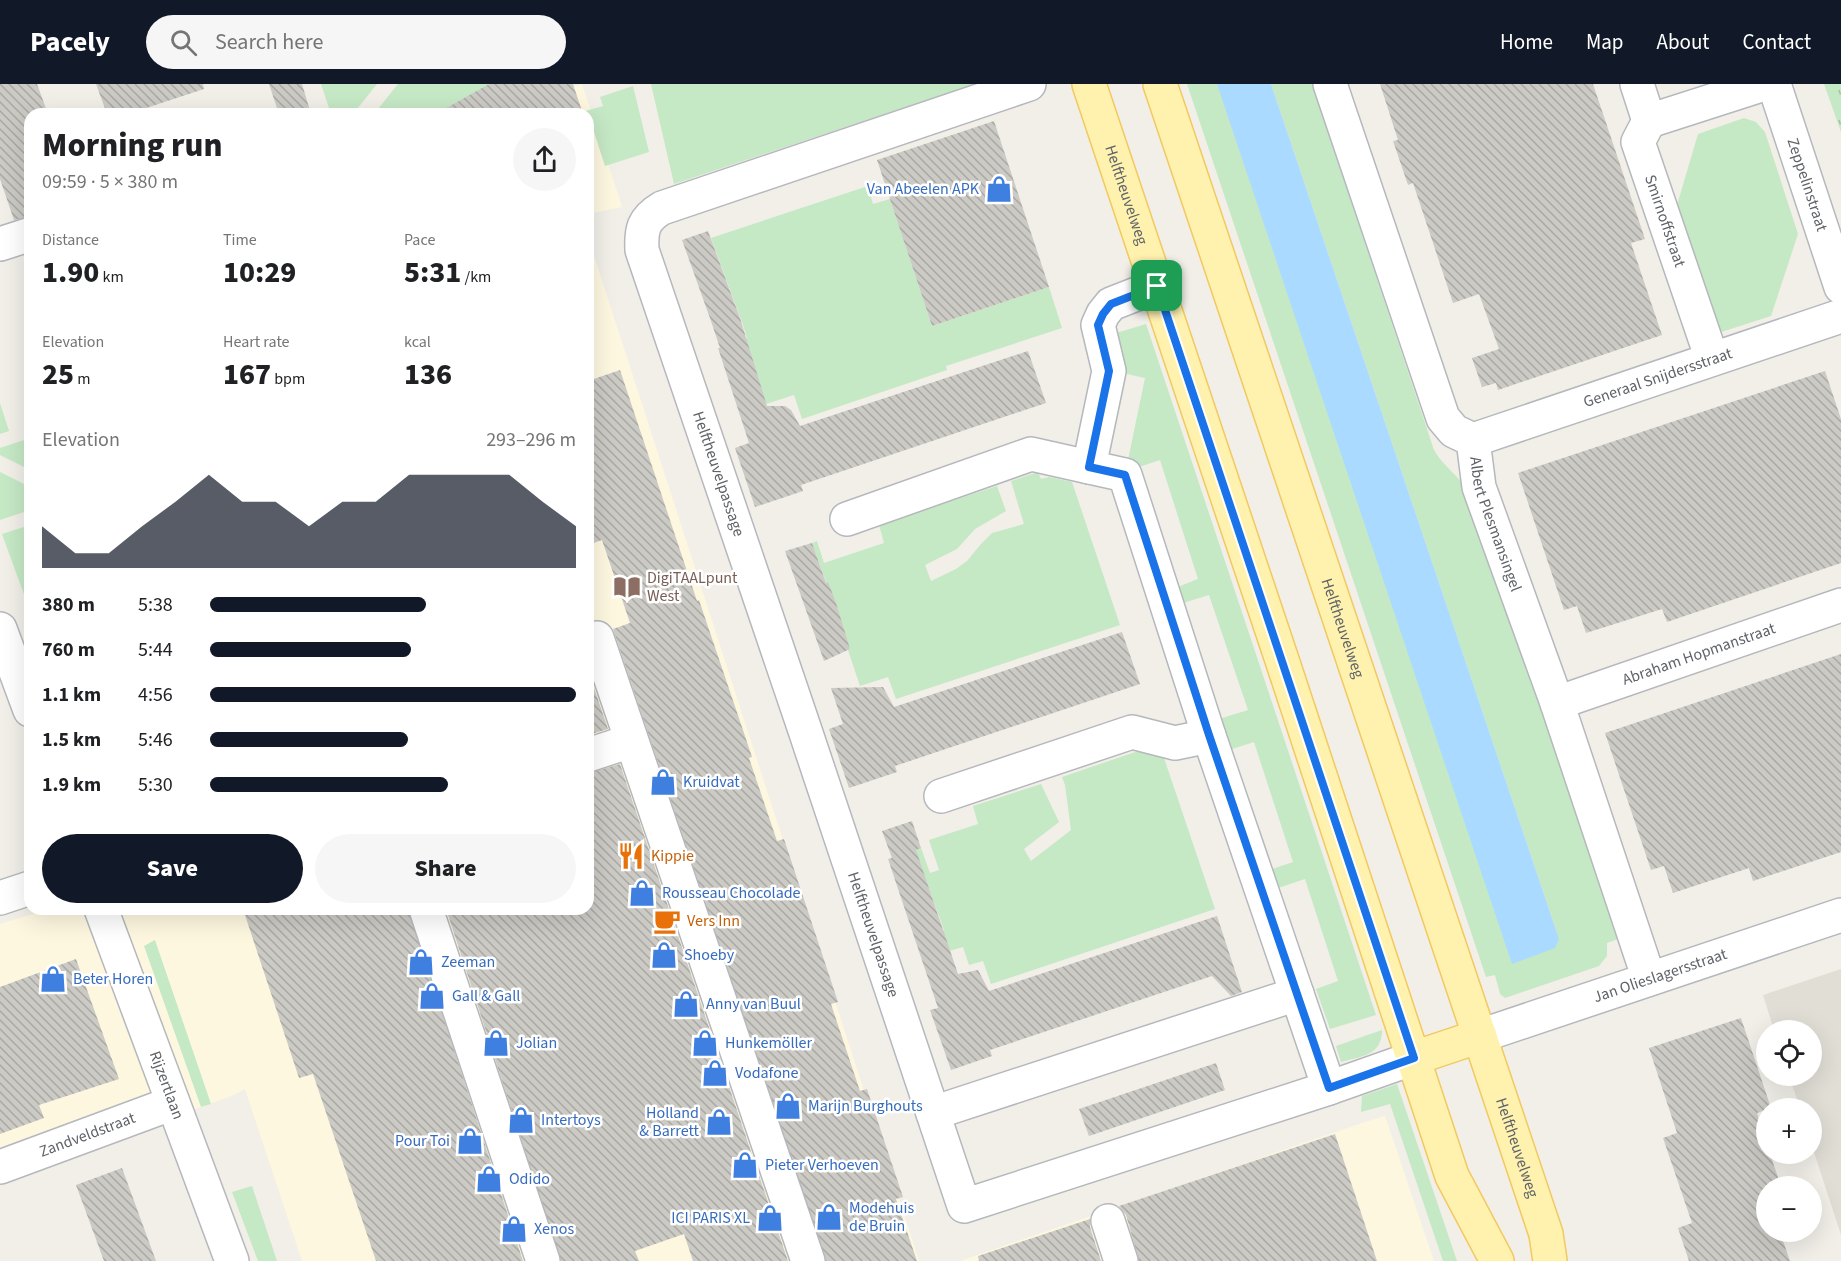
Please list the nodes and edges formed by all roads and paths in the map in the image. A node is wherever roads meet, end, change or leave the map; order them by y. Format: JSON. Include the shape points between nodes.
{"nodes":[{"id":1,"x":1029,"y":84,"type":"edge"},
{"id":2,"x":1089,"y":84,"type":"edge"},
{"id":3,"x":1160,"y":84,"type":"edge"},
{"id":4,"x":1330,"y":84,"type":"edge"},
{"id":5,"x":1637,"y":84,"type":"edge"},
{"id":6,"x":1764,"y":84,"type":"edge"},
{"id":7,"x":1774,"y":84,"type":"edge"},
{"id":8,"x":1649,"y":121,"type":"junction"},
{"id":9,"x":1157,"y":286,"type":"junction"},
{"id":10,"x":1841,"y":286,"type":"edge"},
{"id":11,"x":1841,"y":316,"type":"edge"},
{"id":12,"x":1712,"y":359,"type":"junction"},
{"id":13,"x":1473,"y":440,"type":"junction"},
{"id":14,"x":1089,"y":467,"type":"junction"},
{"id":15,"x":847,"y":519,"type":"dead end"},
{"id":16,"x":1841,"y":604,"type":"edge"},
{"id":17,"x":0,"y":629,"type":"edge"},
{"id":18,"x":597,"y":638,"type":"dead end"},
{"id":19,"x":24,"y":694,"type":"edge"},
{"id":20,"x":1557,"y":703,"type":"junction"},
{"id":21,"x":1209,"y":735,"type":"junction"},
{"id":22,"x":631,"y":741,"type":"junction"},
{"id":23,"x":594,"y":753,"type":"edge"},
{"id":24,"x":940,"y":796,"type":"dead end"},
{"id":25,"x":24,"y":890,"type":"edge"},
{"id":26,"x":0,"y":898,"type":"edge"},
{"id":27,"x":103,"y":915,"type":"edge"},
{"id":28,"x":428,"y":915,"type":"edge"},
{"id":29,"x":1841,"y":915,"type":"edge"},
{"id":30,"x":1649,"y":979,"type":"junction"},
{"id":31,"x":1297,"y":994,"type":"junction"},
{"id":32,"x":1480,"y":1036,"type":"junction"},
{"id":33,"x":1414,"y":1058,"type":"junction"},
{"id":34,"x":1329,"y":1088,"type":"junction"},
{"id":35,"x":173,"y":1103,"type":"junction"},
{"id":36,"x":933,"y":1113,"type":"junction"},
{"id":37,"x":0,"y":1167,"type":"edge"},
{"id":38,"x":1108,"y":1221,"type":"dead end"},
{"id":39,"x":232,"y":1261,"type":"edge"},
{"id":40,"x":543,"y":1261,"type":"edge"},
{"id":41,"x":808,"y":1261,"type":"edge"},
{"id":42,"x":1121,"y":1261,"type":"edge"},
{"id":43,"x":1497,"y":1261,"type":"edge"},
{"id":44,"x":1550,"y":1261,"type":"edge"}],
"edges":[{"from":1,"to":36,"type":"street","name":"Helftheuvelpassage","via":[[662,208],[652,214],[641,231],[642,250]]},
{"from":2,"to":9,"type":"main road","name":"Helftheuvelweg"},
{"from":3,"to":32,"type":"main road","name":"Helftheuvelweg"},
{"from":4,"to":13,"type":"street","name":"Albert Plesmansingel","via":[[1443,418],[1454,432]]},
{"from":5,"to":8,"type":"street"},
{"from":6,"to":8,"type":"street"},
{"from":7,"to":10,"type":"street","name":"Zeppelinstraat"},
{"from":8,"to":12,"type":"street","name":"Smirnoffstraat","via":[[1638,142]]},
{"from":9,"to":14,"type":"street","via":[[1111,304],[1098,325],[1109,371]]},
{"from":9,"to":33,"type":"main road","name":"Helftheuvelweg"},
{"from":11,"to":12,"type":"street","name":"Generaal Snijdersstraat"},
{"from":12,"to":13,"type":"street","name":"Generaal Snijdersstraat"},
{"from":13,"to":20,"type":"street","name":"Albert Plesmansingel","via":[[1479,487]]},
{"from":14,"to":15,"type":"street","via":[[1031,454]]},
{"from":14,"to":21,"type":"street","via":[[1125,475]]},
{"from":16,"to":20,"type":"street","name":"Abraham Hopmanstraat"},
{"from":17,"to":19,"type":"street"},
{"from":18,"to":22,"type":"street"},
{"from":20,"to":30,"type":"street","name":"Albert Plesmansingel"},
{"from":21,"to":24,"type":"street","via":[[1175,743],[1132,732]]},
{"from":21,"to":31,"type":"street"},
{"from":22,"to":23,"type":"street"},
{"from":22,"to":41,"type":"street"},
{"from":25,"to":26,"type":"street"},
{"from":27,"to":35,"type":"street","name":"Rijzertlaan"},
{"from":28,"to":40,"type":"street"},
{"from":29,"to":30,"type":"street","name":"Jan Olieslagersstraat"},
{"from":30,"to":32,"type":"street","name":"Jan Olieslagersstraat"},
{"from":31,"to":34,"type":"street"},
{"from":31,"to":36,"type":"street"},
{"from":32,"to":33,"type":"main road"},
{"from":32,"to":44,"type":"main road","name":"Helftheuvelweg","via":[[1546,1234]]},
{"from":33,"to":34,"type":"street","name":"Helftheuvelpassage"},
{"from":33,"to":43,"type":"main road","name":"Helftheuvelweg","via":[[1452,1176]]},
{"from":34,"to":36,"type":"street","name":"Helftheuvelpassage","via":[[964,1206]]},
{"from":35,"to":37,"type":"street","name":"Zandveldstraat"},
{"from":35,"to":39,"type":"street","name":"Rijzertlaan"},
{"from":38,"to":42,"type":"street"}]}
